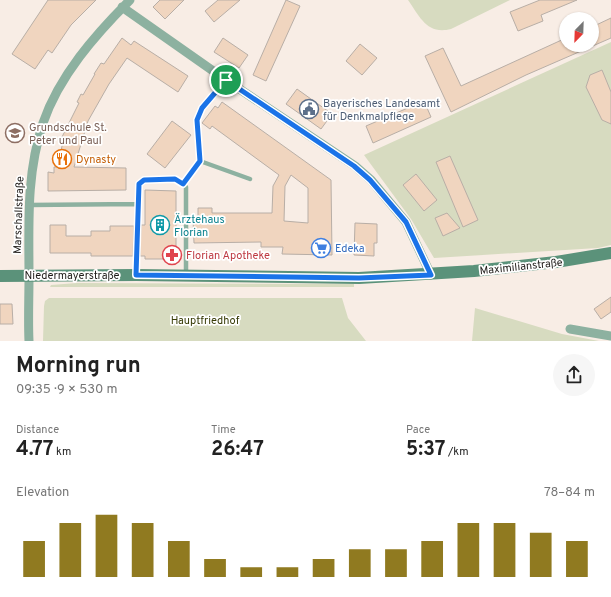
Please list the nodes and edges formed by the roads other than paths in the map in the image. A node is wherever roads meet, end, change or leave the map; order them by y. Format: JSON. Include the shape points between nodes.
{"nodes":[{"id":1,"x":130,"y":0,"type":"edge"},
{"id":2,"x":122,"y":7,"type":"junction"},
{"id":3,"x":226,"y":80,"type":"junction"},
{"id":4,"x":200,"y":161,"type":"junction"},
{"id":5,"x":250,"y":179,"type":"dead end"},
{"id":6,"x":183,"y":184,"type":"junction"},
{"id":7,"x":138,"y":204,"type":"junction"},
{"id":8,"x":29,"y":205,"type":"junction"},
{"id":9,"x":611,"y":253,"type":"edge"},
{"id":10,"x":136,"y":275,"type":"junction"},
{"id":11,"x":431,"y":275,"type":"junction"},
{"id":12,"x":0,"y":276,"type":"edge"},
{"id":13,"x":29,"y":276,"type":"junction"},
{"id":14,"x":186,"y":276,"type":"junction"},
{"id":15,"x":570,"y":329,"type":"dead end"},
{"id":16,"x":611,"y":336,"type":"edge"},
{"id":17,"x":28,"y":341,"type":"edge"}],
"edges":[{"from":1,"to":2,"type":"street","name":"Marschallstraße"},
{"from":2,"to":3,"type":"street"},
{"from":2,"to":8,"type":"street","name":"Marschallstraße","via":[[83,53],[56,94],[43,122],[34,154]]},
{"from":3,"to":4,"type":"lane","via":[[202,108],[197,120]]},
{"from":3,"to":11,"type":"street","via":[[354,166],[370,180],[406,222]]},
{"from":4,"to":5,"type":"lane"},
{"from":4,"to":6,"type":"lane"},
{"from":6,"to":7,"type":"lane","via":[[175,179],[142,180],[139,184]]},
{"from":6,"to":14,"type":"lane","via":[[186,191]]},
{"from":7,"to":8,"type":"lane"},
{"from":7,"to":10,"type":"lane"},
{"from":8,"to":13,"type":"street","name":"Marschallstraße"},
{"from":9,"to":11,"type":"main road","name":"Maximilianstraße","via":[[556,262]]},
{"from":10,"to":13,"type":"main road","name":"Niedermayerstraße"},
{"from":10,"to":14,"type":"main road","name":"Niedermayerstraße"},
{"from":11,"to":14,"type":"main road","name":"Niedermayerstraße","via":[[359,278]]},
{"from":12,"to":13,"type":"main road","name":"Niedermayerstraße"},
{"from":13,"to":17,"type":"street","name":"Marschallstraße"},
{"from":15,"to":16,"type":"street"}]}
